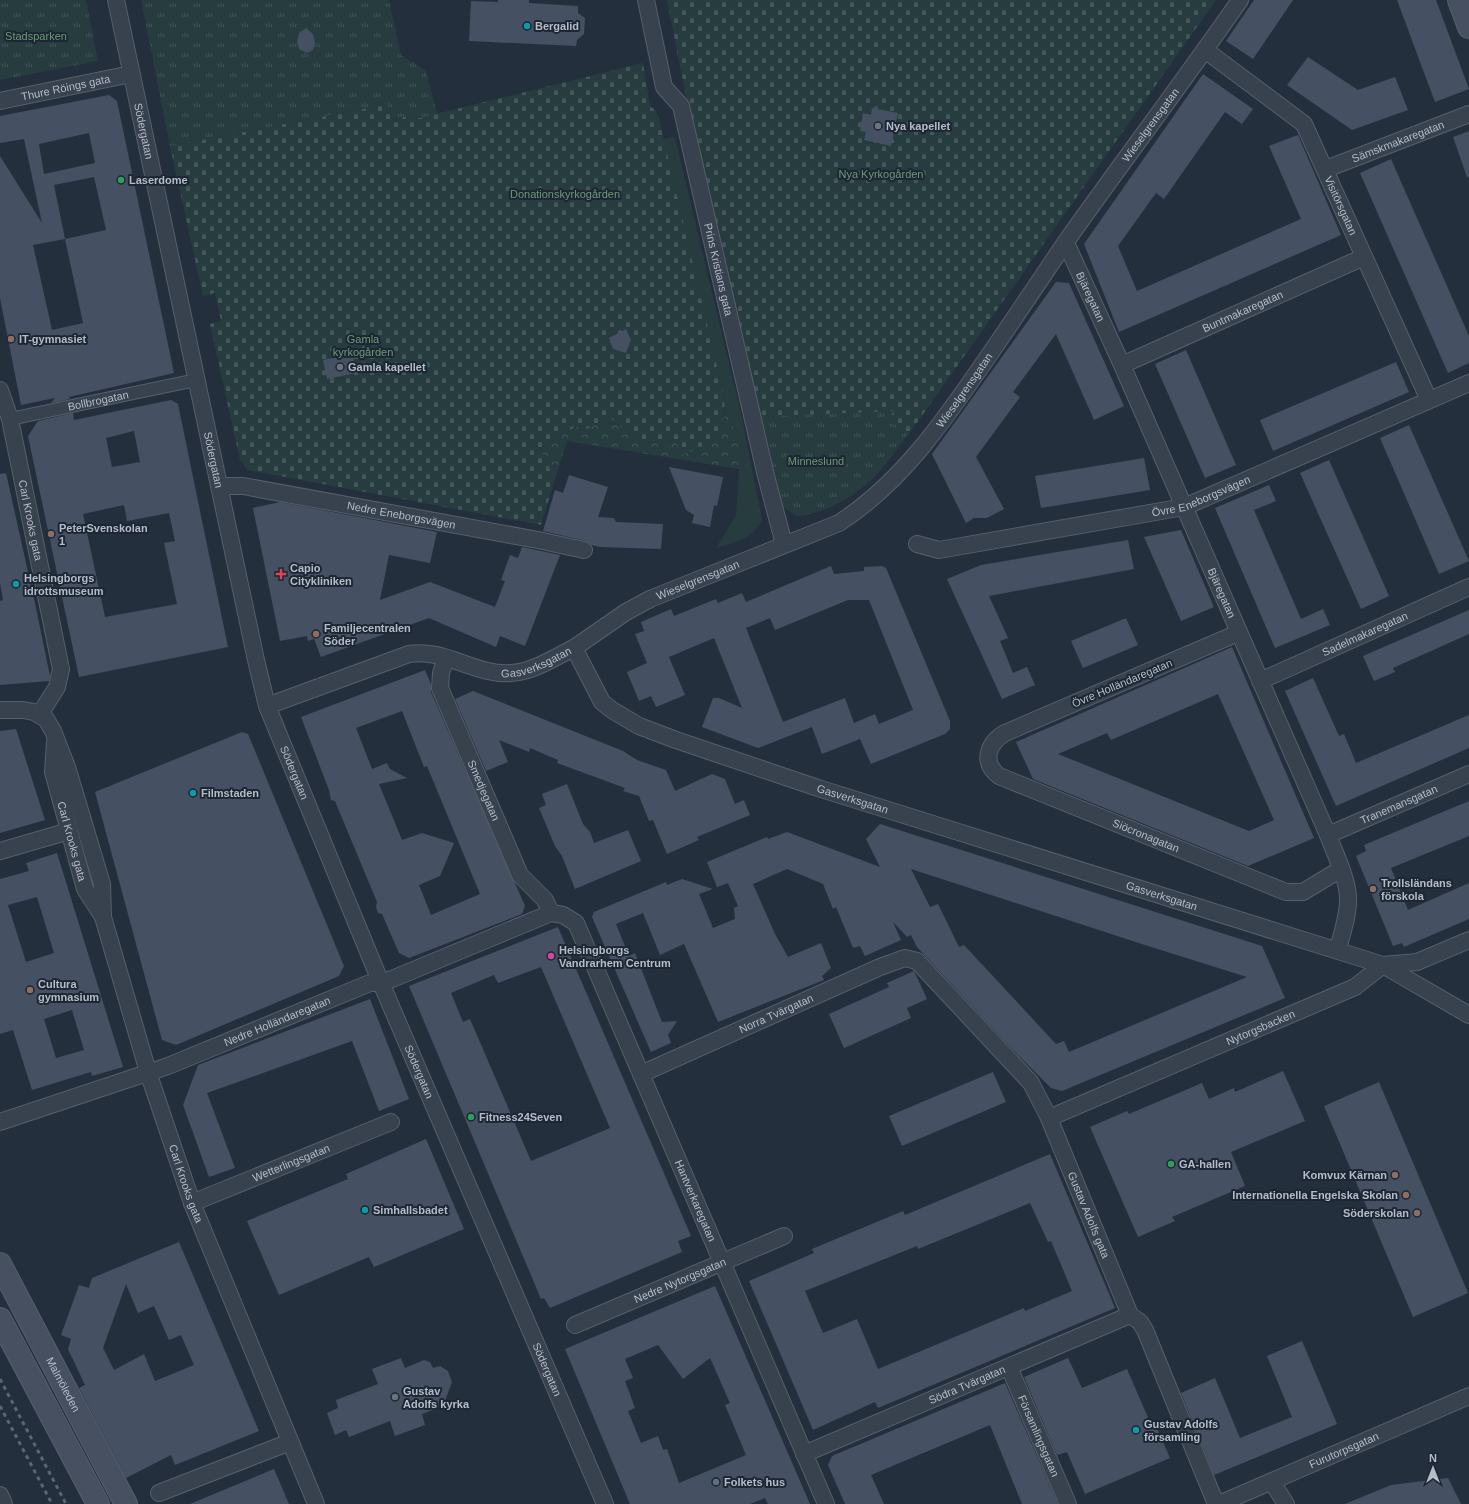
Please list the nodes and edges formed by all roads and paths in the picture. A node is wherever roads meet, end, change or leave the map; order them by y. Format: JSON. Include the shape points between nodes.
{"nodes":[{"id":1,"x":116,"y":0,"type":"edge"},
{"id":2,"x":646,"y":0,"type":"edge"},
{"id":3,"x":1240,"y":0,"type":"edge"},
{"id":4,"x":1459,"y":0,"type":"edge"},
{"id":5,"x":1469,"y":27,"type":"edge"},
{"id":6,"x":1205,"y":50,"type":"junction"},
{"id":7,"x":131,"y":74,"type":"junction"},
{"id":8,"x":0,"y":101,"type":"edge"},
{"id":9,"x":1469,"y":114,"type":"edge"},
{"id":10,"x":1326,"y":169,"type":"junction"},
{"id":11,"x":1066,"y":243,"type":"junction"},
{"id":12,"x":1364,"y":257,"type":"junction"},
{"id":13,"x":1122,"y":365,"type":"junction"},
{"id":14,"x":196,"y":380,"type":"junction"},
{"id":15,"x":1469,"y":383,"type":"edge"},
{"id":16,"x":0,"y":390,"type":"edge"},
{"id":17,"x":1429,"y":400,"type":"junction"},
{"id":18,"x":5,"y":420,"type":"edge"},
{"id":19,"x":219,"y":486,"type":"junction"},
{"id":20,"x":1184,"y":507,"type":"junction"},
{"id":21,"x":784,"y":544,"type":"junction"},
{"id":22,"x":917,"y":544,"type":"dead end"},
{"id":23,"x":584,"y":550,"type":"dead end"},
{"id":24,"x":1469,"y":587,"type":"edge"},
{"id":25,"x":1238,"y":633,"type":"junction"},
{"id":26,"x":574,"y":648,"type":"junction"},
{"id":27,"x":446,"y":658,"type":"junction"},
{"id":28,"x":1260,"y":681,"type":"junction"},
{"id":29,"x":267,"y":706,"type":"junction"},
{"id":30,"x":0,"y":710,"type":"edge"},
{"id":31,"x":40,"y":714,"type":"junction"},
{"id":32,"x":1005,"y":733,"type":"joint"},
{"id":33,"x":55,"y":738,"type":"junction"},
{"id":34,"x":1469,"y":774,"type":"edge"},
{"id":35,"x":69,"y":831,"type":"junction"},
{"id":36,"x":1328,"y":835,"type":"junction"},
{"id":37,"x":0,"y":852,"type":"edge"},
{"id":38,"x":1341,"y":869,"type":"junction"},
{"id":39,"x":551,"y":913,"type":"junction"},
{"id":40,"x":104,"y":917,"type":"junction"},
{"id":41,"x":1469,"y":940,"type":"edge"},
{"id":42,"x":1338,"y":949,"type":"junction"},
{"id":43,"x":912,"y":958,"type":"joint"},
{"id":44,"x":1383,"y":965,"type":"junction"},
{"id":45,"x":381,"y":984,"type":"junction"},
{"id":46,"x":1469,"y":1015,"type":"edge"},
{"id":47,"x":148,"y":1072,"type":"junction"},
{"id":48,"x":641,"y":1074,"type":"junction"},
{"id":49,"x":1049,"y":1118,"type":"junction"},
{"id":50,"x":0,"y":1122,"type":"edge"},
{"id":51,"x":391,"y":1122,"type":"dead end"},
{"id":52,"x":192,"y":1203,"type":"junction"},
{"id":53,"x":784,"y":1236,"type":"dead end"},
{"id":54,"x":722,"y":1263,"type":"junction"},
{"id":55,"x":0,"y":1264,"type":"edge"},
{"id":56,"x":1130,"y":1315,"type":"junction"},
{"id":57,"x":0,"y":1319,"type":"edge"},
{"id":58,"x":575,"y":1325,"type":"dead end"},
{"id":59,"x":1009,"y":1367,"type":"junction"},
{"id":60,"x":1469,"y":1396,"type":"edge"},
{"id":61,"x":290,"y":1442,"type":"junction"},
{"id":62,"x":804,"y":1454,"type":"junction"},
{"id":63,"x":1272,"y":1482,"type":"junction"},
{"id":64,"x":159,"y":1492,"type":"dead end"},
{"id":65,"x":0,"y":1496,"type":"edge"},
{"id":66,"x":4,"y":1504,"type":"edge"},
{"id":67,"x":98,"y":1504,"type":"edge"},
{"id":68,"x":126,"y":1504,"type":"edge"},
{"id":69,"x":316,"y":1504,"type":"edge"},
{"id":70,"x":605,"y":1504,"type":"edge"},
{"id":71,"x":826,"y":1504,"type":"edge"},
{"id":72,"x":1068,"y":1504,"type":"edge"},
{"id":73,"x":1216,"y":1504,"type":"edge"},
{"id":74,"x":1219,"y":1504,"type":"edge"},
{"id":75,"x":1286,"y":1504,"type":"edge"}],
"edges":[{"from":1,"to":7,"type":"street","name":"Södergatan"},
{"from":2,"to":21,"type":"street","name":"Prins Kristians gata","via":[[664,87],[681,106],[762,460]]},
{"from":3,"to":6,"type":"street","name":"Wieselgrensgatan"},
{"from":4,"to":5,"type":"main road"},
{"from":6,"to":10,"type":"street","name":"Visitörsgatan","via":[[1300,119],[1310,132]]},
{"from":6,"to":11,"type":"street","name":"Wieselgrensgatan"},
{"from":7,"to":8,"type":"street","name":"Thure Röings gata"},
{"from":7,"to":14,"type":"street","name":"Södergatan"},
{"from":9,"to":10,"type":"street","name":"Sämskmakaregatan"},
{"from":10,"to":12,"type":"street","name":"Visitörsgatan"},
{"from":11,"to":13,"type":"street","name":"Bjäregatan"},
{"from":11,"to":21,"type":"street","name":"Wieselgrensgatan","via":[[961,396],[901,472],[875,497],[839,523]]},
{"from":12,"to":13,"type":"street","name":"Buntmakaregatan"},
{"from":12,"to":17,"type":"street","name":"Visitörsgatan"},
{"from":13,"to":20,"type":"street","name":"Bjäregatan"},
{"from":14,"to":18,"type":"street","name":"Bollbrogatan"},
{"from":14,"to":19,"type":"street","name":"Södergatan"},
{"from":15,"to":17,"type":"street","name":"Övre Eneborgsvägen"},
{"from":16,"to":18,"type":"street","name":"Carl Krooks gata"},
{"from":17,"to":20,"type":"street","name":"Övre Eneborgsvägen"},
{"from":18,"to":31,"type":"street","name":"Carl Krooks gata","via":[[61,669],[57,687]]},
{"from":19,"to":23,"type":"street","name":"Nedre Eneborgsvägen","via":[[243,486]]},
{"from":19,"to":29,"type":"street","name":"Södergatan"},
{"from":20,"to":22,"type":"street","name":"Övre Eneborgsvägen","via":[[939,550]]},
{"from":20,"to":25,"type":"street","name":"Bjäregatan"},
{"from":21,"to":26,"type":"street","name":"Wieselgrensgatan","via":[[650,599],[626,612]]},
{"from":24,"to":28,"type":"street","name":"Sadelmakaregatan"},
{"from":25,"to":28,"type":"street","name":"Bjäregatan"},
{"from":25,"to":32,"type":"street","name":"Övre Holländaregatan"},
{"from":26,"to":27,"type":"street","name":"Gasverksgatan","via":[[536,666],[510,674]]},
{"from":26,"to":42,"type":"street","name":"Gasverksgatan","via":[[602,702],[625,718],[668,737],[818,788]]},
{"from":27,"to":29,"type":"street","name":"Gasverksgatan","via":[[429,653],[409,654]]},
{"from":27,"to":39,"type":"street","name":"Smedjegatan","via":[[440,688],[520,875],[545,900]]},
{"from":28,"to":36,"type":"street","name":"Bjäregatan"},
{"from":29,"to":45,"type":"street","name":"Södergatan"},
{"from":30,"to":31,"type":"street","via":[[29,710]]},
{"from":31,"to":33,"type":"street","name":"Carl Krooks gata","via":[[50,725]]},
{"from":32,"to":38,"type":"street","name":"Siöcronagatan","via":[[993,742],[989,754],[991,767],[998,776],[1286,892],[1297,893],[1306,890]]},
{"from":33,"to":35,"type":"street","name":"Carl Krooks gata","via":[[53,772]]},
{"from":33,"to":40,"type":"street","name":"Carl Krooks gata","via":[[67,767],[102,884]]},
{"from":34,"to":36,"type":"street","name":"Tranemansgatan"},
{"from":35,"to":37,"type":"street"},
{"from":35,"to":40,"type":"street","name":"Carl Krooks gata","via":[[85,889]]},
{"from":36,"to":38,"type":"street","name":"Bjäregatan"},
{"from":38,"to":42,"type":"street","name":"Bjäregatan","via":[[1348,897]]},
{"from":39,"to":45,"type":"street","name":"Nedre Holländaregatan"},
{"from":39,"to":48,"type":"street","name":"Hantverkaregatan","via":[[563,915],[576,923]]},
{"from":40,"to":47,"type":"street","name":"Carl Krooks gata"},
{"from":41,"to":44,"type":"street","via":[[1417,962]]},
{"from":42,"to":44,"type":"street","name":"Gasverksgatan"},
{"from":43,"to":48,"type":"street","name":"Norra Tvärgatan","via":[[901,959],[880,967]]},
{"from":43,"to":49,"type":"street","name":"Gustav Adolfs gata","via":[[1030,1083]]},
{"from":44,"to":46,"type":"street","name":"Gasverksgatan"},
{"from":44,"to":49,"type":"street","name":"Nytorgsbacken","via":[[1355,987]]},
{"from":45,"to":47,"type":"street","name":"Nedre Holländaregatan","via":[[370,983]]},
{"from":45,"to":70,"type":"street","name":"Södergatan"},
{"from":47,"to":50,"type":"street","name":"Nedre Holländaregatan"},
{"from":47,"to":52,"type":"street","name":"Carl Krooks gata"},
{"from":48,"to":54,"type":"street","name":"Hantverkaregatan"},
{"from":49,"to":56,"type":"street","name":"Gustav Adolfs gata"},
{"from":51,"to":52,"type":"street","name":"Wetterlingsgatan"},
{"from":52,"to":61,"type":"street","name":"Carl Krooks gata"},
{"from":53,"to":54,"type":"street","name":"Nedre Nytorgsgatan"},
{"from":54,"to":58,"type":"street","name":"Nedre Nytorgsgatan"},
{"from":54,"to":62,"type":"street","name":"Hantverkaregatan"},
{"from":55,"to":68,"type":"main road","name":"Malmöleden"},
{"from":56,"to":59,"type":"street","name":"Södra Tvärgatan"},
{"from":56,"to":73,"type":"street","name":"Gustav Adolfs gata","via":[[1140,1322],[1145,1330]]},
{"from":57,"to":67,"type":"main road"},
{"from":59,"to":62,"type":"street","name":"Södra Tvärgatan"},
{"from":59,"to":72,"type":"street","name":"Församlingsgatan"},
{"from":60,"to":63,"type":"street","name":"Furutorpsgatan"},
{"from":61,"to":64,"type":"street"},
{"from":61,"to":69,"type":"street","name":"Carl Krooks gata"},
{"from":62,"to":71,"type":"street","name":"Hantverkaregatan"},
{"from":63,"to":74,"type":"street","name":"Furutorpsgatan"},
{"from":63,"to":75,"type":"street"},
{"from":65,"to":66,"type":"street"}]}
